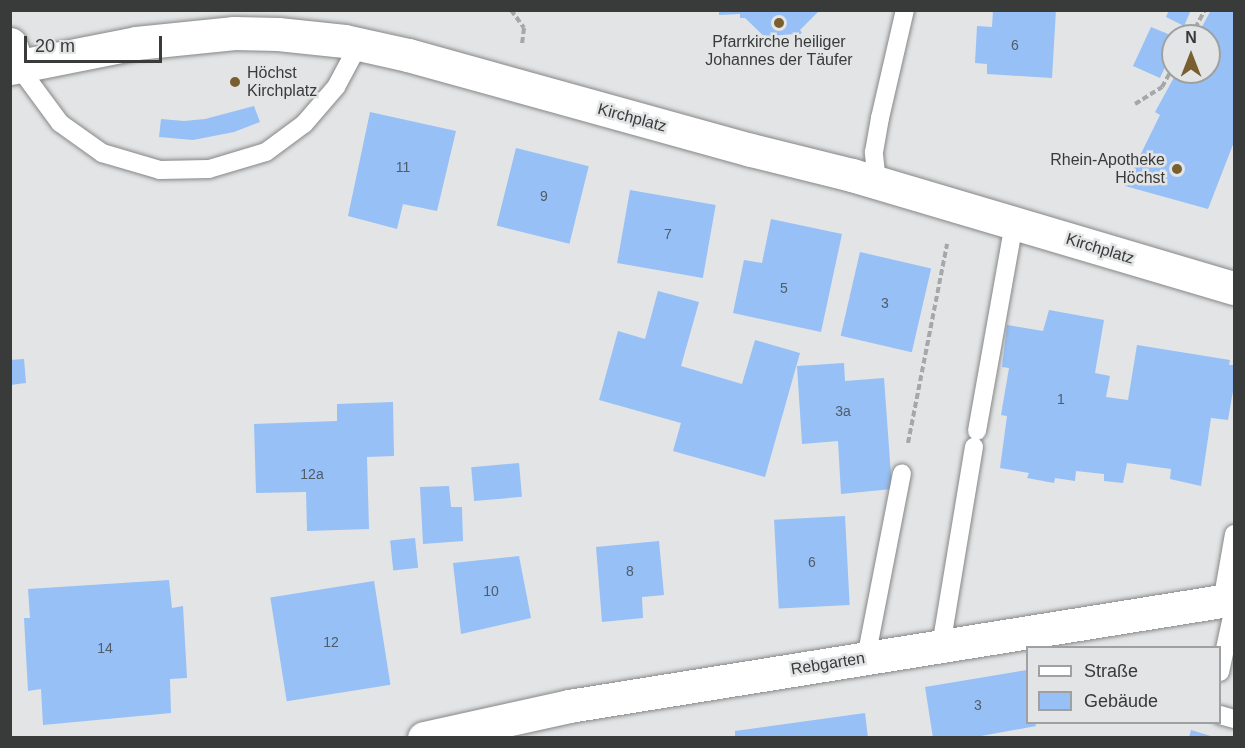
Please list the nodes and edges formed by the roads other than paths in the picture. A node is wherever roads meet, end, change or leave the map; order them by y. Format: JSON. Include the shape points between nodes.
{"nodes":[{"id":1,"x":905,"y":10,"type":"edge"},
{"id":2,"x":359,"y":44,"type":"junction"},
{"id":3,"x":13,"y":59,"type":"edge"},
{"id":4,"x":877,"y":183,"type":"junction"},
{"id":5,"x":1014,"y":224,"type":"junction"},
{"id":6,"x":1234,"y":288,"type":"edge"},
{"id":7,"x":902,"y":473,"type":"road end"},
{"id":8,"x":1234,"y":534,"type":"edge"},
{"id":9,"x":1230,"y":602,"type":"edge"},
{"id":10,"x":941,"y":646,"type":"junction"},
{"id":11,"x":866,"y":658,"type":"junction"},
{"id":12,"x":1221,"y":665,"type":"edge"},
{"id":13,"x":424,"y":738,"type":"edge"}],
"edges":[{"from":1,"to":4,"type":"lane","via":[[874,152]]},
{"from":2,"to":3,"type":"main road","name":"Kirchplatz","via":[[234,33]]},
{"from":2,"to":3,"type":"lane","via":[[338,84],[304,124],[266,152],[209,169],[160,170],[102,153],[60,123]]},
{"from":2,"to":4,"type":"main road","name":"Kirchplatz"},
{"from":4,"to":5,"type":"main road","name":"Kirchplatz"},
{"from":5,"to":6,"type":"main road","name":"Kirchplatz"},
{"from":5,"to":10,"type":"lane"},
{"from":7,"to":11,"type":"lane"},
{"from":8,"to":9,"type":"lane"},
{"from":9,"to":10,"type":"main road","name":"Rebgarten"},
{"from":9,"to":12,"type":"lane"},
{"from":10,"to":11,"type":"main road","name":"Rebgarten"},
{"from":11,"to":13,"type":"main road","name":"Rebgarten","via":[[569,706]]}]}
